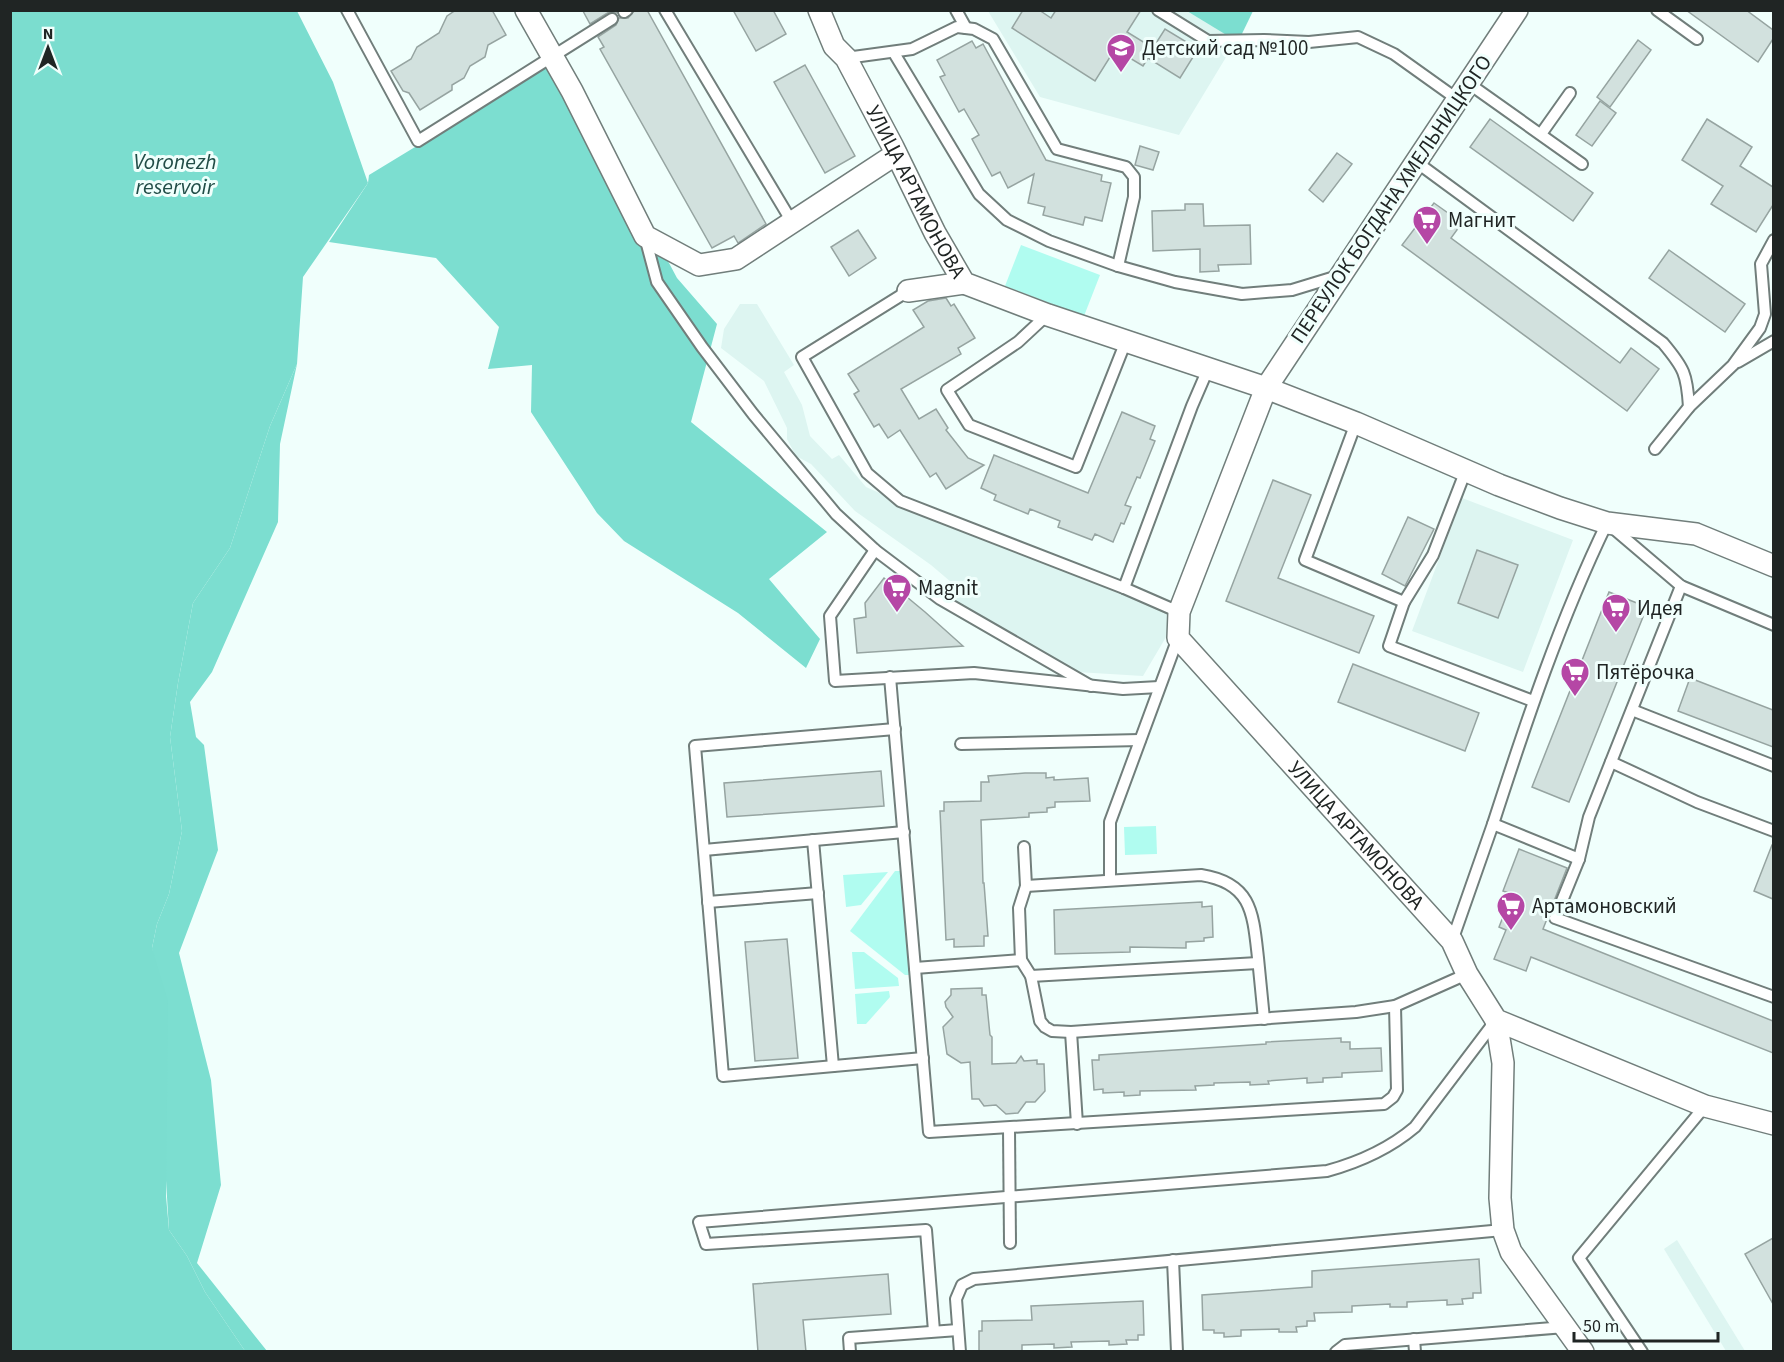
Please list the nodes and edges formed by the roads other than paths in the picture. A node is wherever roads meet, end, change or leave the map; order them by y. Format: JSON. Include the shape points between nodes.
{"nodes":[{"id":1,"x":347,"y":10,"type":"edge"},
{"id":2,"x":526,"y":10,"type":"edge"},
{"id":3,"x":665,"y":10,"type":"edge"},
{"id":4,"x":819,"y":10,"type":"edge"},
{"id":5,"x":956,"y":10,"type":"edge"},
{"id":6,"x":1158,"y":10,"type":"edge"},
{"id":7,"x":1517,"y":10,"type":"edge"},
{"id":8,"x":1657,"y":10,"type":"edge"},
{"id":9,"x":612,"y":19,"type":"dead end"},
{"id":10,"x":966,"y":28,"type":"junction"},
{"id":11,"x":1697,"y":39,"type":"dead end"},
{"id":12,"x":894,"y":53,"type":"junction"},
{"id":13,"x":552,"y":55,"type":"junction"},
{"id":14,"x":846,"y":58,"type":"junction"},
{"id":15,"x":1463,"y":91,"type":"junction"},
{"id":16,"x":1570,"y":93,"type":"dead end"},
{"id":17,"x":1541,"y":134,"type":"junction"},
{"id":18,"x":896,"y":154,"type":"junction"},
{"id":19,"x":1415,"y":162,"type":"junction"},
{"id":20,"x":1582,"y":164,"type":"dead end"},
{"id":21,"x":792,"y":222,"type":"junction"},
{"id":22,"x":645,"y":236,"type":"junction"},
{"id":23,"x":1773,"y":240,"type":"edge"},
{"id":24,"x":1118,"y":266,"type":"junction"},
{"id":25,"x":1339,"y":276,"type":"junction"},
{"id":26,"x":964,"y":283,"type":"junction"},
{"id":27,"x":908,"y":291,"type":"joint"},
{"id":28,"x":1048,"y":315,"type":"junction"},
{"id":29,"x":1126,"y":341,"type":"junction"},
{"id":30,"x":1773,"y":341,"type":"edge"},
{"id":31,"x":1733,"y":365,"type":"junction"},
{"id":32,"x":1208,"y":369,"type":"junction"},
{"id":33,"x":1266,"y":388,"type":"junction"},
{"id":34,"x":1689,"y":407,"type":"junction"},
{"id":35,"x":1356,"y":423,"type":"junction"},
{"id":36,"x":1655,"y":449,"type":"dead end"},
{"id":37,"x":1466,"y":471,"type":"junction"},
{"id":38,"x":1606,"y":523,"type":"junction"},
{"id":39,"x":875,"y":550,"type":"junction"},
{"id":40,"x":1773,"y":566,"type":"edge"},
{"id":41,"x":1682,"y":586,"type":"junction"},
{"id":42,"x":1124,"y":588,"type":"junction"},
{"id":43,"x":1404,"y":602,"type":"junction"},
{"id":44,"x":1179,"y":612,"type":"junction"},
{"id":45,"x":1773,"y":625,"type":"edge"},
{"id":46,"x":1178,"y":638,"type":"junction"},
{"id":47,"x":890,"y":677,"type":"junction"},
{"id":48,"x":1091,"y":686,"type":"junction"},
{"id":49,"x":1160,"y":687,"type":"junction"},
{"id":50,"x":1533,"y":700,"type":"junction"},
{"id":51,"x":1632,"y":710,"type":"junction"},
{"id":52,"x":895,"y":729,"type":"junction"},
{"id":53,"x":1140,"y":740,"type":"junction"},
{"id":54,"x":961,"y":744,"type":"dead end"},
{"id":55,"x":1611,"y":762,"type":"junction"},
{"id":56,"x":1773,"y":766,"type":"edge"},
{"id":57,"x":1493,"y":824,"type":"junction"},
{"id":58,"x":1773,"y":831,"type":"edge"},
{"id":59,"x":904,"y":832,"type":"junction"},
{"id":60,"x":813,"y":840,"type":"junction"},
{"id":61,"x":1024,"y":847,"type":"dead end"},
{"id":62,"x":704,"y":850,"type":"junction"},
{"id":63,"x":1579,"y":859,"type":"junction"},
{"id":64,"x":1110,"y":880,"type":"junction"},
{"id":65,"x":1026,"y":886,"type":"junction"},
{"id":66,"x":818,"y":893,"type":"junction"},
{"id":67,"x":708,"y":902,"type":"junction"},
{"id":68,"x":1452,"y":941,"type":"junction"},
{"id":69,"x":1021,"y":960,"type":"junction"},
{"id":70,"x":1258,"y":963,"type":"junction"},
{"id":71,"x":915,"y":968,"type":"junction"},
{"id":72,"x":1467,"y":974,"type":"junction"},
{"id":73,"x":1031,"y":976,"type":"junction"},
{"id":74,"x":1773,"y":997,"type":"edge"},
{"id":75,"x":1395,"y":1006,"type":"junction"},
{"id":76,"x":1264,"y":1018,"type":"junction"},
{"id":77,"x":1496,"y":1020,"type":"junction"},
{"id":78,"x":1071,"y":1032,"type":"junction"},
{"id":79,"x":923,"y":1058,"type":"junction"},
{"id":80,"x":833,"y":1066,"type":"junction"},
{"id":81,"x":1705,"y":1106,"type":"junction"},
{"id":82,"x":1077,"y":1124,"type":"junction"},
{"id":83,"x":1773,"y":1124,"type":"edge"},
{"id":84,"x":1009,"y":1129,"type":"junction"},
{"id":85,"x":1010,"y":1199,"type":"junction"},
{"id":86,"x":1503,"y":1230,"type":"junction"},
{"id":87,"x":1010,"y":1243,"type":"dead end"},
{"id":88,"x":1173,"y":1260,"type":"junction"},
{"id":89,"x":1565,"y":1327,"type":"junction"},
{"id":90,"x":958,"y":1330,"type":"junction"},
{"id":91,"x":934,"y":1331,"type":"junction"},
{"id":92,"x":1414,"y":1340,"type":"junction"},
{"id":93,"x":850,"y":1352,"type":"edge"},
{"id":94,"x":960,"y":1352,"type":"edge"},
{"id":95,"x":1177,"y":1352,"type":"edge"},
{"id":96,"x":1336,"y":1352,"type":"edge"},
{"id":97,"x":1415,"y":1352,"type":"edge"},
{"id":98,"x":1583,"y":1352,"type":"edge"},
{"id":99,"x":1642,"y":1352,"type":"edge"}],
"edges":[{"from":1,"to":13,"type":"lane","via":[[418,141]]},
{"from":2,"to":13,"type":"street"},
{"from":3,"to":21,"type":"lane"},
{"from":4,"to":14,"type":"street","name":"УЛИЦА АРТАМОНОВА","via":[[834,46]]},
{"from":5,"to":10,"type":"lane"},
{"from":6,"to":15,"type":"lane","via":[[1208,41],[1309,42],[1358,37]]},
{"from":7,"to":15,"type":"street","name":"ПЕРЕУЛОК БОГДАНА ХМЕЛЬНИЦКОГО"},
{"from":8,"to":11,"type":"lane"},
{"from":9,"to":13,"type":"lane"},
{"from":10,"to":12,"type":"lane","via":[[957,27],[912,49]]},
{"from":10,"to":24,"type":"lane","via":[[993,39],[1058,149],[1126,167],[1134,177],[1134,197]]},
{"from":12,"to":14,"type":"lane"},
{"from":12,"to":24,"type":"lane","via":[[979,194],[1007,220],[1049,241]]},
{"from":13,"to":22,"type":"street"},
{"from":14,"to":18,"type":"street","name":"УЛИЦА АРТАМОНОВА"},
{"from":15,"to":17,"type":"lane"},
{"from":15,"to":19,"type":"street","name":"ПЕРЕУЛОК БОГДАНА ХМЕЛЬНИЦКОГО"},
{"from":16,"to":17,"type":"lane"},
{"from":17,"to":20,"type":"lane"},
{"from":18,"to":21,"type":"street"},
{"from":18,"to":26,"type":"street","name":"УЛИЦА АРТАМОНОВА"},
{"from":19,"to":25,"type":"street","name":"ПЕРЕУЛОК БОГДАНА ХМЕЛЬНИЦКОГО"},
{"from":19,"to":34,"type":"lane","via":[[1662,343],[1688,381]]},
{"from":21,"to":22,"type":"street","via":[[736,259],[699,265]]},
{"from":22,"to":39,"type":"lane","via":[[657,282],[702,347],[836,514]]},
{"from":23,"to":31,"type":"lane","via":[[1761,264],[1765,314],[1760,328]]},
{"from":24,"to":25,"type":"lane","via":[[1175,282],[1242,294],[1292,290]]},
{"from":25,"to":33,"type":"street","name":"ПЕРЕУЛОК БОГДАНА ХМЕЛЬНИЦКОГО"},
{"from":26,"to":27,"type":"street"},
{"from":26,"to":28,"type":"street","name":"УЛИЦА АРТАМОНОВА"},
{"from":27,"to":42,"type":"lane","via":[[802,357],[867,473],[900,501]]},
{"from":28,"to":29,"type":"street","name":"УЛИЦА АРТАМОНОВА"},
{"from":28,"to":29,"type":"lane","via":[[1018,342],[947,390],[969,425],[1076,467]]},
{"from":29,"to":32,"type":"street","name":"УЛИЦА АРТАМОНОВА"},
{"from":30,"to":31,"type":"lane"},
{"from":31,"to":34,"type":"lane"},
{"from":32,"to":33,"type":"street","name":"УЛИЦА АРТАМОНОВА"},
{"from":32,"to":42,"type":"lane"},
{"from":33,"to":35,"type":"street","name":"УЛИЦА АРТАМОНОВА"},
{"from":33,"to":44,"type":"street"},
{"from":34,"to":36,"type":"lane"},
{"from":35,"to":37,"type":"street","name":"УЛИЦА АРТАМОНОВА"},
{"from":35,"to":43,"type":"lane","via":[[1305,560]]},
{"from":37,"to":38,"type":"street","name":"УЛИЦА АРТАМОНОВА"},
{"from":37,"to":43,"type":"lane","via":[[1432,555]]},
{"from":38,"to":40,"type":"street","name":"УЛИЦА АРТАМОНОВА","via":[[1696,534]]},
{"from":38,"to":41,"type":"lane"},
{"from":38,"to":50,"type":"lane"},
{"from":39,"to":47,"type":"lane","via":[[830,616],[835,681]]},
{"from":39,"to":48,"type":"lane","via":[[940,598]]},
{"from":41,"to":45,"type":"lane"},
{"from":41,"to":51,"type":"lane"},
{"from":42,"to":44,"type":"lane"},
{"from":43,"to":50,"type":"lane","via":[[1389,646]]},
{"from":44,"to":46,"type":"street"},
{"from":46,"to":49,"type":"lane"},
{"from":46,"to":68,"type":"street","name":"УЛИЦА АРТАМОНОВА"},
{"from":47,"to":48,"type":"lane","via":[[974,673]]},
{"from":47,"to":52,"type":"lane"},
{"from":48,"to":49,"type":"lane"},
{"from":49,"to":53,"type":"lane"},
{"from":50,"to":57,"type":"lane"},
{"from":51,"to":55,"type":"lane"},
{"from":51,"to":56,"type":"lane"},
{"from":52,"to":59,"type":"lane"},
{"from":52,"to":62,"type":"lane","via":[[695,746]]},
{"from":53,"to":54,"type":"lane"},
{"from":53,"to":64,"type":"lane","via":[[1110,822]]},
{"from":55,"to":58,"type":"lane","via":[[1697,802]]},
{"from":55,"to":63,"type":"lane","via":[[1589,817]]},
{"from":57,"to":63,"type":"lane"},
{"from":57,"to":68,"type":"lane"},
{"from":59,"to":60,"type":"lane"},
{"from":59,"to":71,"type":"lane"},
{"from":60,"to":62,"type":"lane"},
{"from":60,"to":66,"type":"lane"},
{"from":61,"to":65,"type":"lane"},
{"from":62,"to":67,"type":"lane"},
{"from":63,"to":74,"type":"lane","via":[[1556,918]]},
{"from":64,"to":65,"type":"lane"},
{"from":64,"to":70,"type":"lane","via":[[1201,875],[1233,886],[1251,908]]},
{"from":65,"to":69,"type":"lane","via":[[1019,908]]},
{"from":66,"to":67,"type":"lane"},
{"from":66,"to":80,"type":"lane"},
{"from":67,"to":80,"type":"lane","via":[[723,1076]]},
{"from":68,"to":72,"type":"street","name":"УЛИЦА АРТАМОНОВА"},
{"from":69,"to":71,"type":"lane"},
{"from":69,"to":73,"type":"lane"},
{"from":70,"to":73,"type":"lane"},
{"from":70,"to":76,"type":"lane"},
{"from":71,"to":79,"type":"lane"},
{"from":72,"to":75,"type":"lane"},
{"from":72,"to":77,"type":"street","name":"УЛИЦА АРТАМОНОВА"},
{"from":73,"to":78,"type":"lane","via":[[1040,1021],[1052,1031]]},
{"from":75,"to":76,"type":"lane"},
{"from":75,"to":82,"type":"lane","via":[[1397,1090],[1384,1104]]},
{"from":76,"to":78,"type":"lane"},
{"from":77,"to":81,"type":"street"},
{"from":77,"to":85,"type":"lane","via":[[1415,1127],[1352,1165],[1328,1171]]},
{"from":77,"to":86,"type":"street","via":[[1503,1064]]},
{"from":78,"to":82,"type":"lane"},
{"from":79,"to":80,"type":"lane"},
{"from":79,"to":84,"type":"lane","via":[[929,1132]]},
{"from":81,"to":83,"type":"street"},
{"from":81,"to":99,"type":"lane","via":[[1579,1258]]},
{"from":82,"to":84,"type":"lane"},
{"from":84,"to":85,"type":"lane"},
{"from":85,"to":87,"type":"lane"},
{"from":85,"to":91,"type":"lane","via":[[699,1222],[706,1244],[927,1230]]},
{"from":86,"to":88,"type":"lane"},
{"from":86,"to":89,"type":"street","via":[[1511,1251]]},
{"from":88,"to":90,"type":"lane","via":[[974,1279],[962,1285],[956,1299]]},
{"from":88,"to":95,"type":"lane"},
{"from":89,"to":92,"type":"lane"},
{"from":89,"to":98,"type":"street"},
{"from":90,"to":91,"type":"lane"},
{"from":90,"to":94,"type":"lane"},
{"from":91,"to":93,"type":"lane","via":[[849,1338]]},
{"from":92,"to":96,"type":"lane","via":[[1345,1345]]},
{"from":92,"to":97,"type":"lane"}]}
